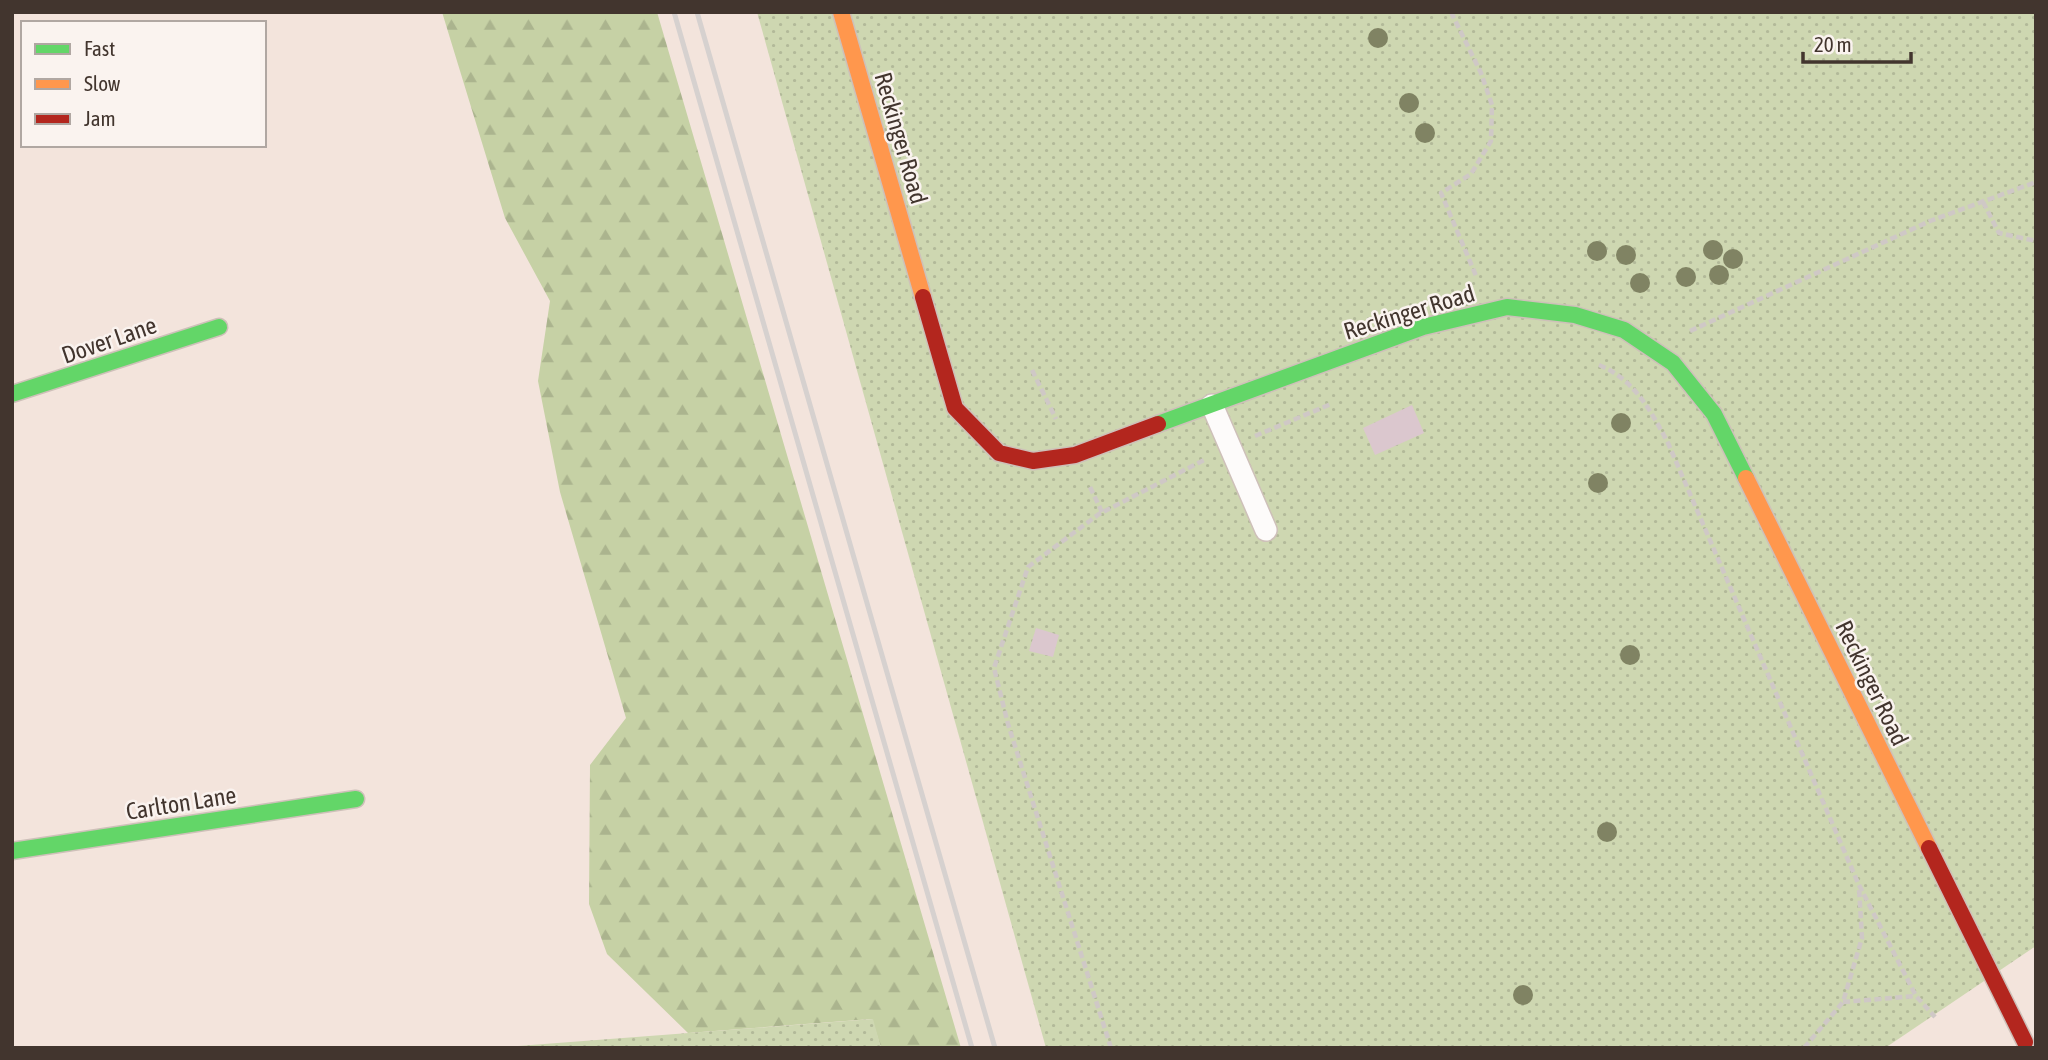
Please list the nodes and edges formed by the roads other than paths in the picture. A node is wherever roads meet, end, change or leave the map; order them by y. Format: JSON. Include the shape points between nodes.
{"nodes":[{"id":1,"x":841,"y":12,"type":"edge"},
{"id":2,"x":219,"y":327,"type":"dead end"},
{"id":3,"x":12,"y":394,"type":"edge"},
{"id":4,"x":1212,"y":405,"type":"junction"},
{"id":5,"x":1266,"y":530,"type":"dead end"},
{"id":6,"x":356,"y":800,"type":"dead end"},
{"id":7,"x":12,"y":851,"type":"edge"},
{"id":8,"x":2026,"y":1041,"type":"edge"}],
"edges":[{"from":1,"to":4,"type":"street","name":"Reckinger Road","via":[[955,408],[999,453],[1034,461],[1075,455]]},
{"from":2,"to":3,"type":"street","name":"Dover Lane"},
{"from":4,"to":5,"type":"lane"},
{"from":4,"to":8,"type":"street","name":"Reckinger Road","via":[[1423,327],[1507,307],[1575,315],[1624,330],[1673,363],[1714,414]]},
{"from":6,"to":7,"type":"street","name":"Carlton Lane"}]}
